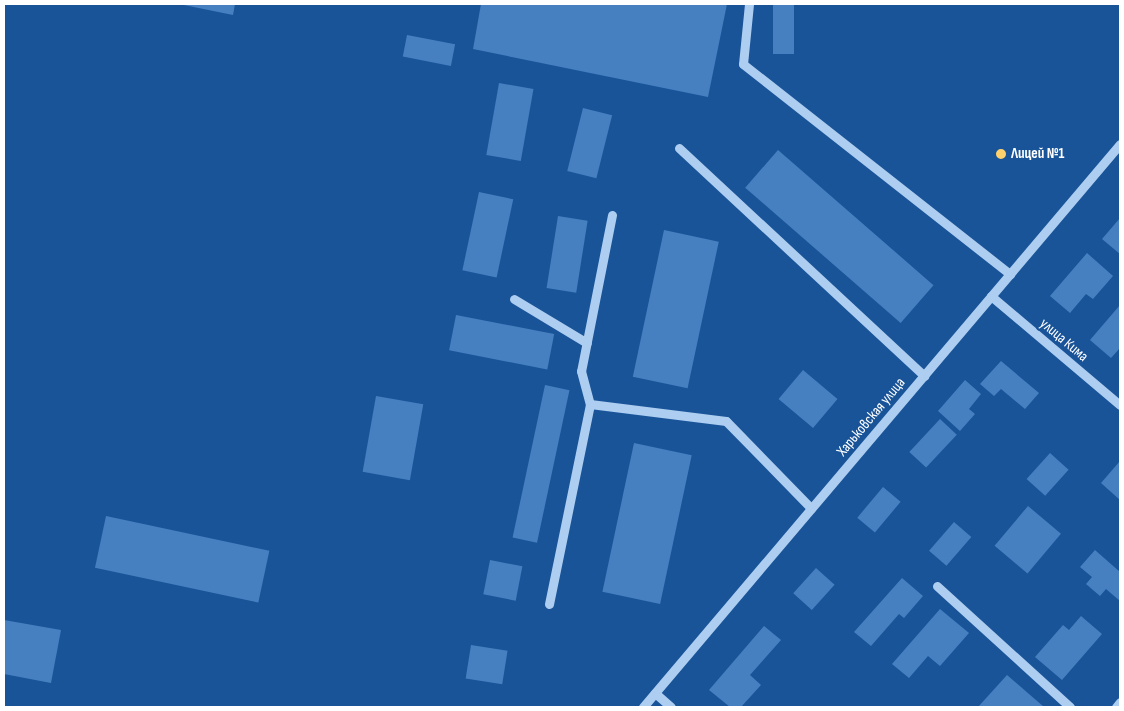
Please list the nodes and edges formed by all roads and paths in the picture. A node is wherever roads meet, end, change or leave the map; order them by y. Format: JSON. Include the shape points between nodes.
{"nodes":[{"id":1,"x":749,"y":4,"type":"edge"},
{"id":2,"x":1120,"y":144,"type":"edge"},
{"id":3,"x":679,"y":148,"type":"dead end"},
{"id":4,"x":612,"y":215,"type":"dead end"},
{"id":5,"x":1010,"y":274,"type":"junction"},
{"id":6,"x":991,"y":296,"type":"junction"},
{"id":7,"x":514,"y":299,"type":"dead end"},
{"id":8,"x":587,"y":343,"type":"junction"},
{"id":9,"x":924,"y":376,"type":"junction"},
{"id":10,"x":590,"y":404,"type":"junction"},
{"id":11,"x":1120,"y":405,"type":"edge"},
{"id":12,"x":811,"y":508,"type":"junction"},
{"id":13,"x":937,"y":586,"type":"dead end"},
{"id":14,"x":549,"y":604,"type":"dead end"},
{"id":15,"x":655,"y":693,"type":"junction"},
{"id":16,"x":1120,"y":702,"type":"edge"},
{"id":17,"x":643,"y":707,"type":"edge"},
{"id":18,"x":671,"y":707,"type":"edge"},
{"id":19,"x":1070,"y":707,"type":"edge"},
{"id":20,"x":1116,"y":707,"type":"edge"}],
"edges":[{"from":1,"to":5,"type":"street","via":[[743,64]]},
{"from":2,"to":5,"type":"street","name":"Харьковская улица"},
{"from":3,"to":9,"type":"street"},
{"from":4,"to":8,"type":"street"},
{"from":5,"to":6,"type":"street","name":"Харьковская улица"},
{"from":6,"to":9,"type":"street","name":"Харьковская улица"},
{"from":6,"to":11,"type":"street","name":"улица Кима"},
{"from":7,"to":8,"type":"street"},
{"from":8,"to":10,"type":"street","via":[[581,371]]},
{"from":9,"to":12,"type":"street","name":"Харьковская улица"},
{"from":10,"to":12,"type":"street","via":[[726,421]]},
{"from":10,"to":14,"type":"street"},
{"from":12,"to":15,"type":"street","name":"Харьковская улица"},
{"from":13,"to":19,"type":"street"},
{"from":15,"to":17,"type":"street","name":"Харьковская улица"},
{"from":15,"to":18,"type":"street"},
{"from":16,"to":20,"type":"street"}]}
